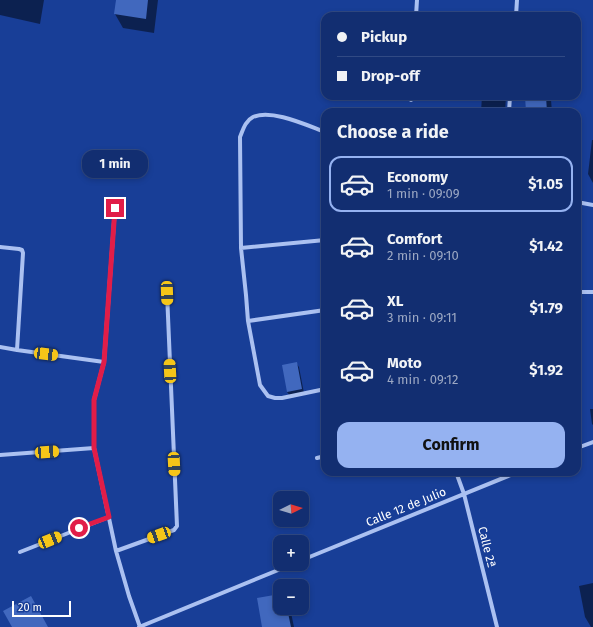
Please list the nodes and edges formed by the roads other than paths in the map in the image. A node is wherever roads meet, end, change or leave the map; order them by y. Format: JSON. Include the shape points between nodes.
{"nodes":[{"id":1,"x":417,"y":0,"type":"edge"},
{"id":2,"x":517,"y":0,"type":"edge"},
{"id":3,"x":416,"y":12,"type":"edge"},
{"id":4,"x":516,"y":12,"type":"edge"},
{"id":5,"x":321,"y":131,"type":"edge"},
{"id":6,"x":581,"y":203,"type":"edge"},
{"id":7,"x":593,"y":205,"type":"edge"},
{"id":8,"x":115,"y":208,"type":"dead end"},
{"id":9,"x":321,"y":240,"type":"edge"},
{"id":10,"x":0,"y":248,"type":"edge"},
{"id":11,"x":240,"y":248,"type":"junction"},
{"id":12,"x":581,"y":292,"type":"edge"},
{"id":13,"x":593,"y":292,"type":"edge"},
{"id":14,"x":167,"y":293,"type":"dead end"},
{"id":15,"x":321,"y":311,"type":"edge"},
{"id":16,"x":248,"y":321,"type":"junction"},
{"id":17,"x":0,"y":347,"type":"edge"},
{"id":18,"x":17,"y":350,"type":"junction"},
{"id":19,"x":104,"y":362,"type":"junction"},
{"id":20,"x":321,"y":390,"type":"edge"},
{"id":21,"x":593,"y":442,"type":"edge"},
{"id":22,"x":581,"y":446,"type":"edge"},
{"id":23,"x":94,"y":448,"type":"junction"},
{"id":24,"x":0,"y":455,"type":"edge"},
{"id":25,"x":321,"y":457,"type":"edge"},
{"id":26,"x":317,"y":458,"type":"dead end"},
{"id":27,"x":457,"y":476,"type":"edge"},
{"id":28,"x":508,"y":476,"type":"edge"},
{"id":29,"x":464,"y":494,"type":"junction"},
{"id":30,"x":109,"y":517,"type":"junction"},
{"id":31,"x":116,"y":551,"type":"junction"},
{"id":32,"x":20,"y":552,"type":"dead end"},
{"id":33,"x":309,"y":557,"type":"edge"},
{"id":34,"x":276,"y":571,"type":"edge"},
{"id":35,"x":140,"y":627,"type":"edge"},
{"id":36,"x":497,"y":627,"type":"edge"}],
"edges":[{"from":1,"to":3,"type":"street"},
{"from":2,"to":4,"type":"street"},
{"from":5,"to":11,"type":"street","via":[[278,116],[267,115],[252,117],[244,125],[240,138]]},
{"from":6,"to":7,"type":"street"},
{"from":8,"to":19,"type":"street"},
{"from":9,"to":11,"type":"street"},
{"from":10,"to":18,"type":"street","via":[[19,249],[23,253]]},
{"from":11,"to":16,"type":"street"},
{"from":12,"to":13,"type":"street"},
{"from":14,"to":31,"type":"street","via":[[177,526],[174,530]]},
{"from":15,"to":16,"type":"street"},
{"from":16,"to":20,"type":"street","via":[[260,385],[268,396],[282,398]]},
{"from":17,"to":18,"type":"street"},
{"from":18,"to":19,"type":"street"},
{"from":19,"to":23,"type":"street","via":[[94,400]]},
{"from":21,"to":22,"type":"street"},
{"from":23,"to":24,"type":"street"},
{"from":23,"to":30,"type":"street"},
{"from":25,"to":26,"type":"street"},
{"from":27,"to":29,"type":"street","name":"Calle 2ª"},
{"from":28,"to":29,"type":"street","name":"Calle 12 de Julio"},
{"from":29,"to":33,"type":"street","name":"Calle 12 de Julio"},
{"from":29,"to":36,"type":"street","name":"Calle 2ª"},
{"from":30,"to":31,"type":"street"},
{"from":30,"to":32,"type":"street"},
{"from":31,"to":35,"type":"street"},
{"from":34,"to":35,"type":"street"}]}
